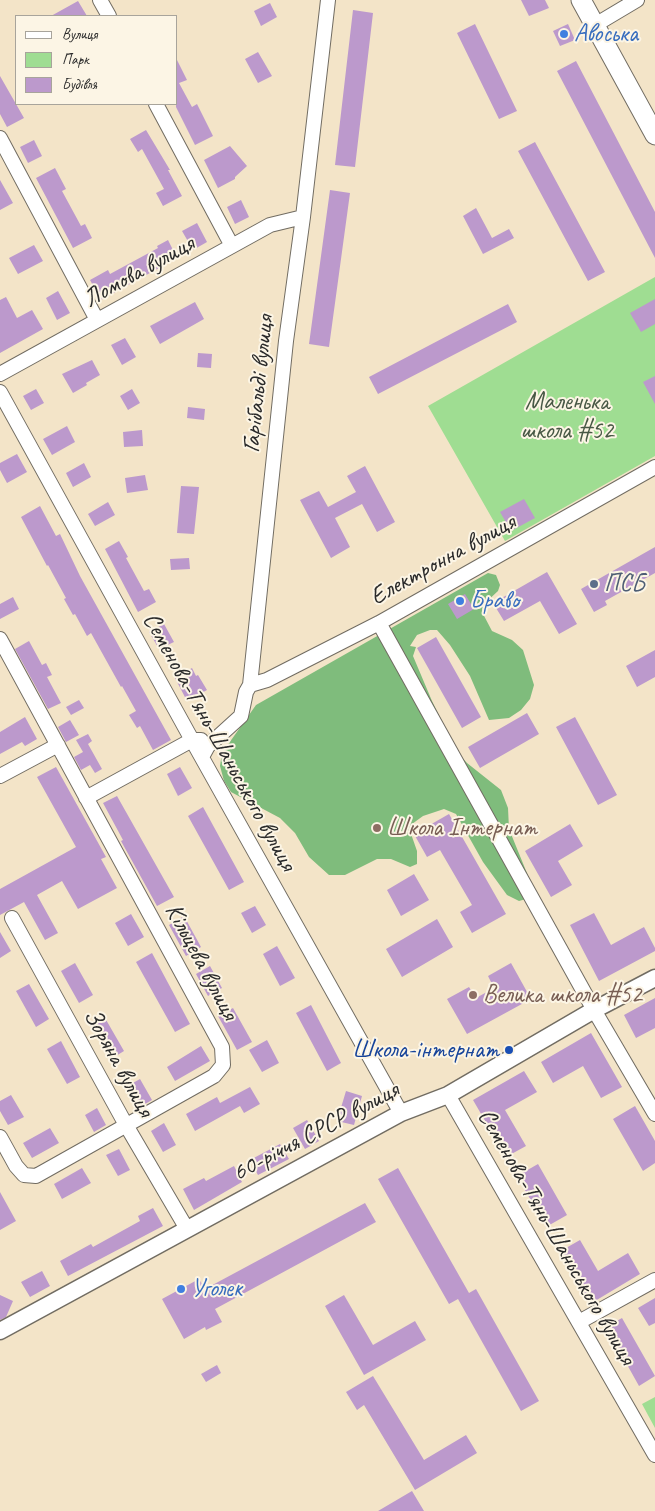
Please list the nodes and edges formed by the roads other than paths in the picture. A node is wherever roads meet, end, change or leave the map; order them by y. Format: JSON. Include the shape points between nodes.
{"nodes":[{"id":1,"x":100,"y":0,"type":"edge"},
{"id":2,"x":328,"y":0,"type":"edge"},
{"id":3,"x":581,"y":0,"type":"edge"},
{"id":4,"x":637,"y":0,"type":"edge"},
{"id":5,"x":108,"y":15,"type":"edge"},
{"id":6,"x":594,"y":25,"type":"junction"},
{"id":7,"x":157,"y":105,"type":"edge"},
{"id":8,"x":655,"y":135,"type":"edge"},
{"id":9,"x":0,"y":138,"type":"edge"},
{"id":10,"x":303,"y":217,"type":"junction"},
{"id":11,"x":232,"y":246,"type":"junction"},
{"id":12,"x":97,"y":320,"type":"junction"},
{"id":13,"x":0,"y":374,"type":"edge"},
{"id":14,"x":0,"y":392,"type":"edge"},
{"id":15,"x":655,"y":467,"type":"edge"},
{"id":16,"x":379,"y":623,"type":"junction"},
{"id":17,"x":0,"y":639,"type":"edge"},
{"id":18,"x":250,"y":685,"type":"junction"},
{"id":19,"x":192,"y":740,"type":"junction"},
{"id":20,"x":215,"y":740,"type":"junction"},
{"id":21,"x":58,"y":745,"type":"junction"},
{"id":22,"x":202,"y":757,"type":"junction"},
{"id":23,"x":0,"y":776,"type":"edge"},
{"id":24,"x":86,"y":798,"type":"junction"},
{"id":25,"x":12,"y":918,"type":"dead end"},
{"id":26,"x":655,"y":978,"type":"edge"},
{"id":27,"x":594,"y":1010,"type":"junction"},
{"id":28,"x":448,"y":1095,"type":"junction"},
{"id":29,"x":401,"y":1113,"type":"junction"},
{"id":30,"x":655,"y":1114,"type":"edge"},
{"id":31,"x":126,"y":1125,"type":"junction"},
{"id":32,"x":0,"y":1137,"type":"edge"},
{"id":33,"x":187,"y":1228,"type":"junction"},
{"id":34,"x":655,"y":1280,"type":"edge"},
{"id":35,"x":579,"y":1322,"type":"junction"},
{"id":36,"x":0,"y":1331,"type":"edge"},
{"id":37,"x":655,"y":1455,"type":"edge"}],
"edges":[{"from":1,"to":5,"type":"street"},
{"from":2,"to":10,"type":"street","name":"Гарібальді вулиця"},
{"from":3,"to":6,"type":"main road"},
{"from":4,"to":6,"type":"street"},
{"from":6,"to":8,"type":"main road"},
{"from":7,"to":11,"type":"street"},
{"from":9,"to":12,"type":"street"},
{"from":10,"to":11,"type":"street","name":"Ломова вулиця","via":[[270,225]]},
{"from":10,"to":18,"type":"street","name":"Гарібальді вулиця","via":[[286,340]]},
{"from":11,"to":12,"type":"street","name":"Ломова вулиця"},
{"from":12,"to":13,"type":"street","name":"Ломова вулиця"},
{"from":14,"to":19,"type":"street","name":"Семенова-Тянь-Шаньського вулиця"},
{"from":15,"to":16,"type":"street","name":"Електронна вулиця"},
{"from":16,"to":18,"type":"street","name":"Електронна вулиця","via":[[267,680]]},
{"from":16,"to":27,"type":"street"},
{"from":17,"to":21,"type":"street","name":"Кільцева вулиця"},
{"from":18,"to":20,"type":"street","name":"Гарібальді вулиця","via":[[241,716]]},
{"from":19,"to":20,"type":"street"},
{"from":19,"to":22,"type":"street","name":"Семенова-Тянь-Шаньського вулиця"},
{"from":19,"to":24,"type":"street"},
{"from":20,"to":22,"type":"street","name":"Гарібальді вулиця"},
{"from":21,"to":23,"type":"street"},
{"from":21,"to":24,"type":"street","name":"Кільцева вулиця"},
{"from":22,"to":29,"type":"street","name":"Семенова-Тянь-Шаньського вулиця"},
{"from":24,"to":31,"type":"street","name":"Кільцева вулиця","via":[[222,1048],[224,1065],[214,1076]]},
{"from":25,"to":31,"type":"street","name":"Зоряна вулиця"},
{"from":26,"to":27,"type":"street","name":"60-річчя СРСР вулиця"},
{"from":27,"to":28,"type":"street","name":"60-річчя СРСР вулиця"},
{"from":27,"to":30,"type":"street"},
{"from":28,"to":29,"type":"street","name":"60-річчя СРСР вулиця"},
{"from":28,"to":35,"type":"street","name":"Семенова-Тянь-Шаньського вулиця"},
{"from":29,"to":33,"type":"street","name":"60-річчя СРСР вулиця"},
{"from":31,"to":32,"type":"street","name":"Кільцева вулиця","via":[[36,1176],[24,1175]]},
{"from":31,"to":33,"type":"street","name":"Зоряна вулиця"},
{"from":33,"to":36,"type":"street","name":"60-річчя СРСР вулиця"},
{"from":34,"to":35,"type":"street"},
{"from":35,"to":37,"type":"street","name":"Семенова-Тянь-Шаньського вулиця"}]}
